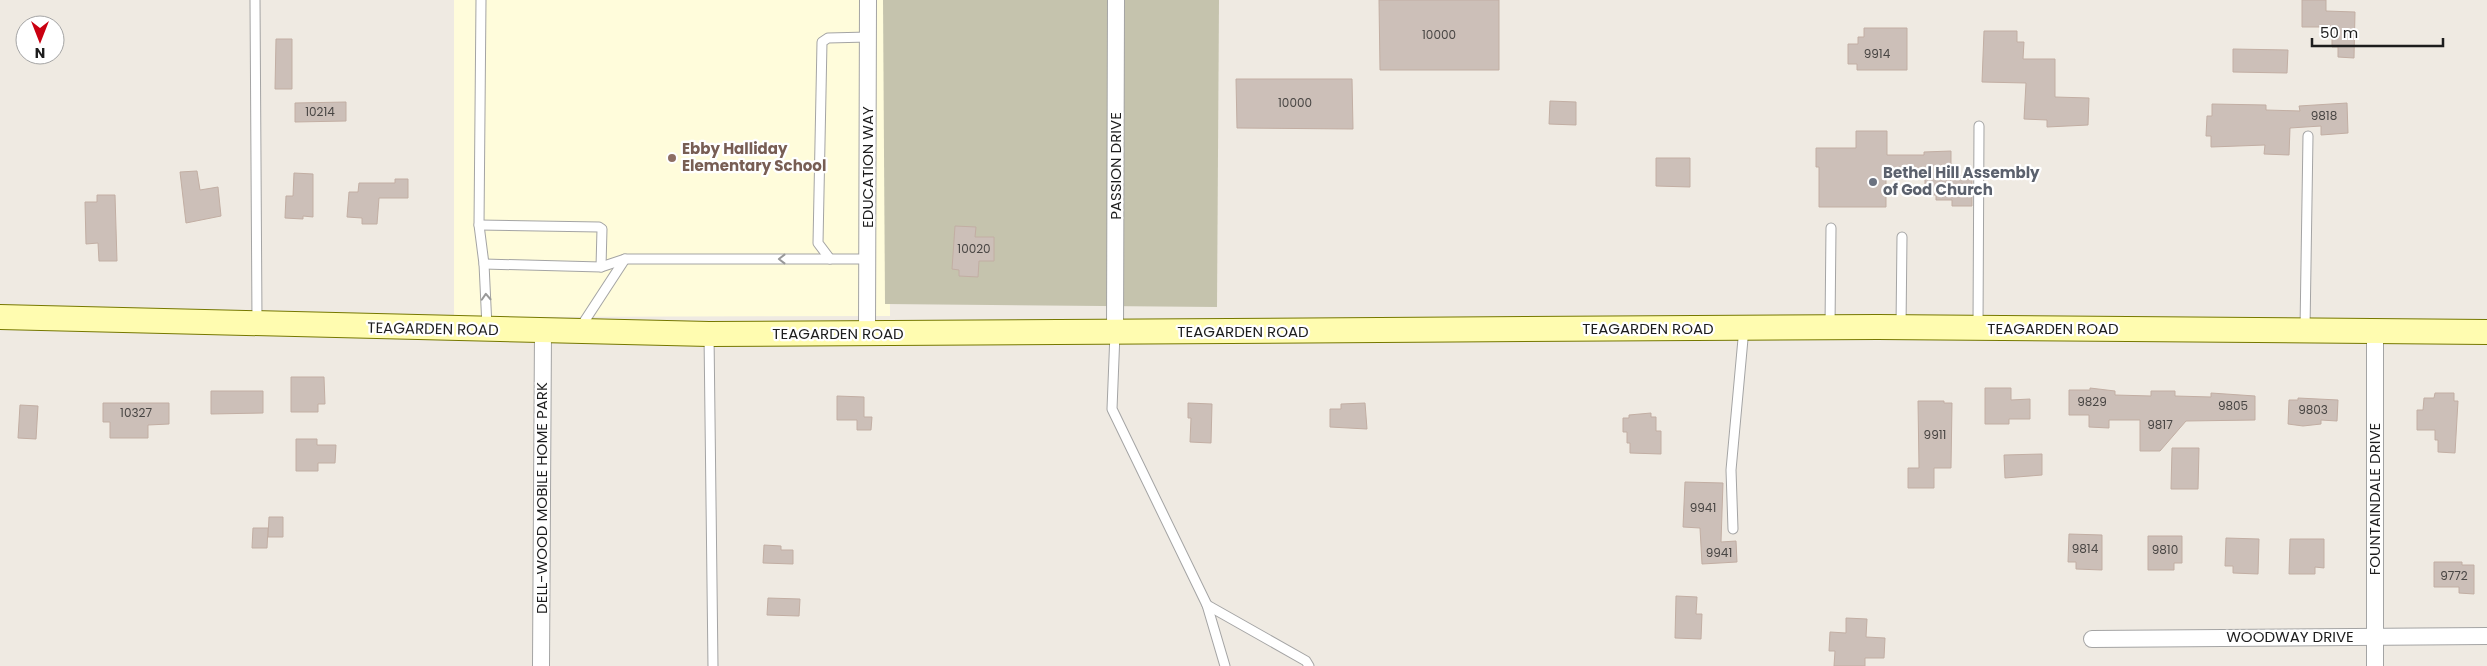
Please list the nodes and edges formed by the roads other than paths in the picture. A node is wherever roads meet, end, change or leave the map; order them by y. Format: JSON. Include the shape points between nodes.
{"nodes":[{"id":1,"x":255,"y":0,"type":"edge"},
{"id":2,"x":481,"y":0,"type":"edge"},
{"id":3,"x":868,"y":0,"type":"edge"},
{"id":4,"x":1116,"y":0,"type":"edge"},
{"id":5,"x":868,"y":37,"type":"junction"},
{"id":6,"x":1979,"y":126,"type":"dead end"},
{"id":7,"x":2308,"y":136,"type":"dead end"},
{"id":8,"x":479,"y":225,"type":"junction"},
{"id":9,"x":1831,"y":228,"type":"dead end"},
{"id":10,"x":1902,"y":237,"type":"dead end"},
{"id":11,"x":625,"y":259,"type":"junction"},
{"id":12,"x":830,"y":259,"type":"junction"},
{"id":13,"x":868,"y":259,"type":"junction"},
{"id":14,"x":484,"y":264,"type":"junction"},
{"id":15,"x":601,"y":267,"type":"junction"},
{"id":16,"x":0,"y":318,"type":"edge"},
{"id":17,"x":257,"y":324,"type":"junction"},
{"id":18,"x":1901,"y":327,"type":"junction"},
{"id":19,"x":1744,"y":328,"type":"junction"},
{"id":20,"x":1830,"y":328,"type":"junction"},
{"id":21,"x":1978,"y":329,"type":"junction"},
{"id":22,"x":487,"y":330,"type":"junction"},
{"id":23,"x":543,"y":331,"type":"junction"},
{"id":24,"x":2305,"y":331,"type":"junction"},
{"id":25,"x":2375,"y":331,"type":"junction"},
{"id":26,"x":577,"y":332,"type":"junction"},
{"id":27,"x":1115,"y":332,"type":"junction"},
{"id":28,"x":2487,"y":332,"type":"edge"},
{"id":29,"x":708,"y":334,"type":"junction"},
{"id":30,"x":867,"y":334,"type":"junction"},
{"id":31,"x":1733,"y":529,"type":"dead end"},
{"id":32,"x":1207,"y":605,"type":"junction"},
{"id":33,"x":2375,"y":636,"type":"junction"},
{"id":34,"x":2487,"y":636,"type":"edge"},
{"id":35,"x":2092,"y":639,"type":"dead end"},
{"id":36,"x":540,"y":666,"type":"edge"},
{"id":37,"x":714,"y":666,"type":"edge"},
{"id":38,"x":1225,"y":666,"type":"edge"},
{"id":39,"x":1309,"y":666,"type":"edge"},
{"id":40,"x":2375,"y":666,"type":"edge"}],
"edges":[{"from":1,"to":17,"type":"lane"},
{"from":2,"to":8,"type":"lane"},
{"from":3,"to":5,"type":"street","name":"EDUCATION WAY"},
{"from":4,"to":27,"type":"street","name":"PASSION DRIVE"},
{"from":5,"to":12,"type":"lane","via":[[828,38],[822,42],[818,243]]},
{"from":5,"to":13,"type":"street","name":"EDUCATION WAY"},
{"from":6,"to":21,"type":"lane"},
{"from":7,"to":24,"type":"lane"},
{"from":8,"to":14,"type":"lane"},
{"from":8,"to":15,"type":"lane","via":[[599,227],[602,229]]},
{"from":9,"to":20,"type":"lane"},
{"from":10,"to":18,"type":"lane"},
{"from":12,"to":11,"type":"lane","one_way":true},
{"from":11,"to":15,"type":"lane"},
{"from":11,"to":26,"type":"lane"},
{"from":12,"to":13,"type":"lane"},
{"from":13,"to":30,"type":"street","name":"EDUCATION WAY"},
{"from":14,"to":15,"type":"lane"},
{"from":22,"to":14,"type":"lane","one_way":true},
{"from":16,"to":17,"type":"street","name":"TEAGARDEN ROAD"},
{"from":17,"to":22,"type":"street","name":"TEAGARDEN ROAD"},
{"from":18,"to":20,"type":"street","name":"TEAGARDEN ROAD"},
{"from":18,"to":21,"type":"street","name":"TEAGARDEN ROAD"},
{"from":19,"to":20,"type":"street","name":"TEAGARDEN ROAD"},
{"from":19,"to":27,"type":"street","name":"TEAGARDEN ROAD"},
{"from":19,"to":31,"type":"lane","via":[[1731,470]]},
{"from":21,"to":24,"type":"street","name":"TEAGARDEN ROAD"},
{"from":22,"to":23,"type":"street","name":"TEAGARDEN ROAD"},
{"from":23,"to":26,"type":"street","name":"TEAGARDEN ROAD"},
{"from":23,"to":36,"type":"street","name":"DELL-WOOD MOBILE HOME PARK"},
{"from":24,"to":25,"type":"street","name":"TEAGARDEN ROAD"},
{"from":25,"to":28,"type":"street","name":"TEAGARDEN ROAD"},
{"from":25,"to":33,"type":"street","name":"FOUNTAINDALE DRIVE"},
{"from":26,"to":29,"type":"street","name":"TEAGARDEN ROAD"},
{"from":27,"to":30,"type":"street","name":"TEAGARDEN ROAD"},
{"from":27,"to":32,"type":"lane","via":[[1112,409]]},
{"from":29,"to":30,"type":"street","name":"TEAGARDEN ROAD"},
{"from":29,"to":37,"type":"lane"},
{"from":32,"to":38,"type":"lane"},
{"from":32,"to":39,"type":"lane","via":[[1306,661]]},
{"from":33,"to":34,"type":"street","name":"WOODWAY DRIVE"},
{"from":33,"to":35,"type":"street","name":"WOODWAY DRIVE"},
{"from":33,"to":40,"type":"street","name":"FOUNTAINDALE DRIVE"}]}
